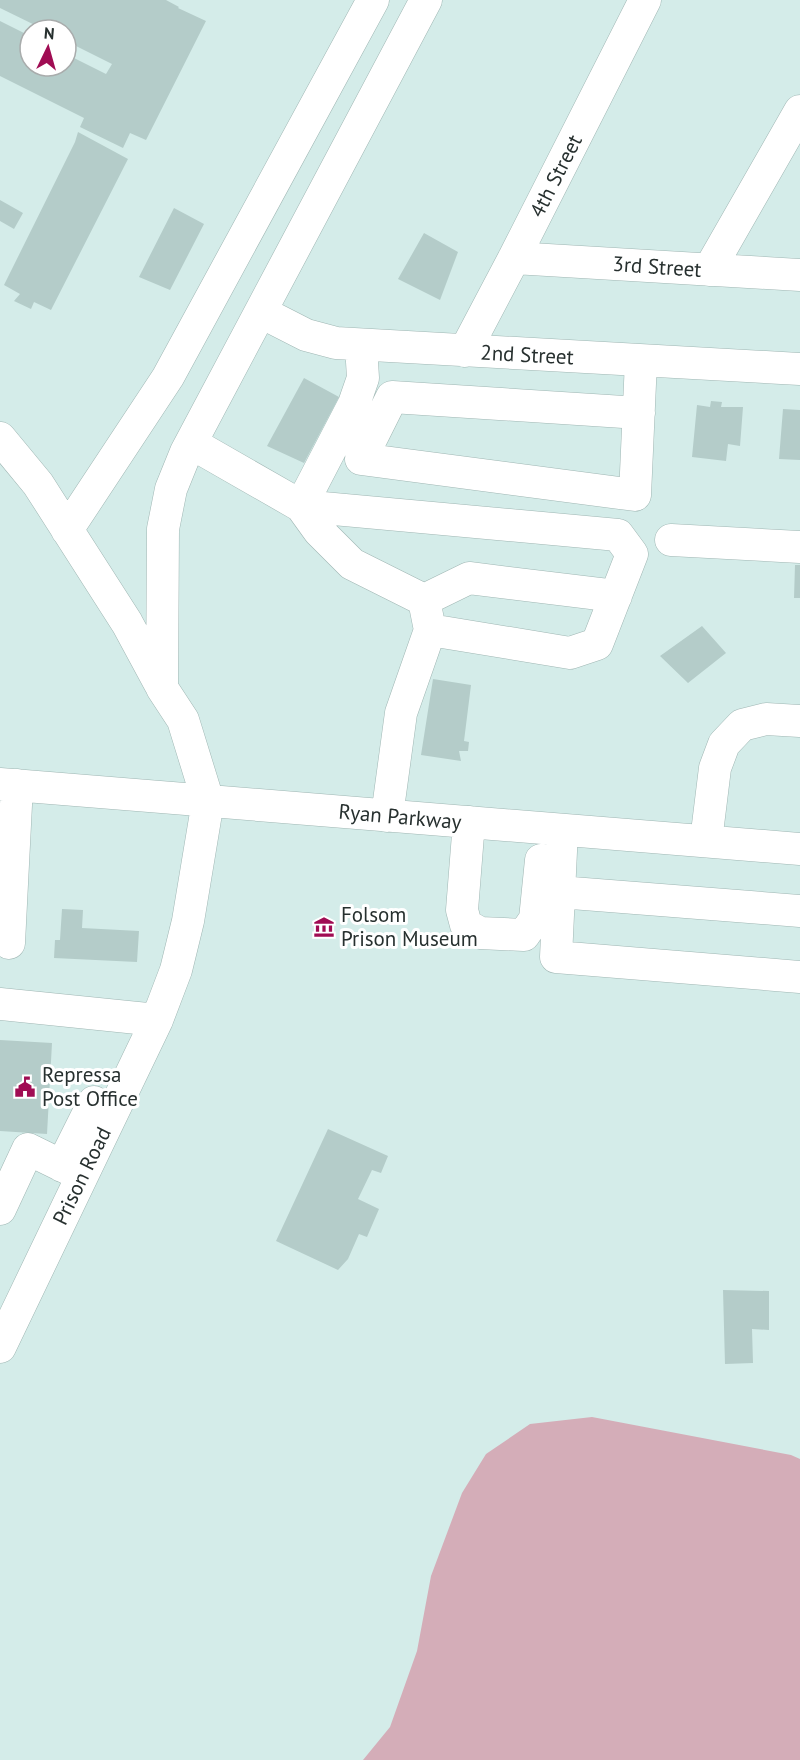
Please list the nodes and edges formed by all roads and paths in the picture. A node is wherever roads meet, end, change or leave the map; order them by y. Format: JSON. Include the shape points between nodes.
{"nodes":[{"id":1,"x":373,"y":0,"type":"edge"},
{"id":2,"x":426,"y":0,"type":"edge"},
{"id":3,"x":645,"y":0,"type":"edge"},
{"id":4,"x":800,"y":111,"type":"edge"},
{"id":5,"x":514,"y":258,"type":"junction"},
{"id":6,"x":709,"y":270,"type":"junction"},
{"id":7,"x":800,"y":275,"type":"edge"},
{"id":8,"x":261,"y":312,"type":"junction"},
{"id":9,"x":361,"y":345,"type":"junction"},
{"id":10,"x":465,"y":351,"type":"junction"},
{"id":11,"x":641,"y":361,"type":"junction"},
{"id":12,"x":800,"y":369,"type":"edge"},
{"id":13,"x":639,"y":412,"type":"junction"},
{"id":14,"x":0,"y":438,"type":"edge"},
{"id":15,"x":191,"y":443,"type":"junction"},
{"id":16,"x":301,"y":506,"type":"junction"},
{"id":17,"x":67,"y":530,"type":"junction"},
{"id":18,"x":670,"y":540,"type":"dead end"},
{"id":19,"x":800,"y":547,"type":"edge"},
{"id":20,"x":616,"y":596,"type":"junction"},
{"id":21,"x":427,"y":615,"type":"junction"},
{"id":22,"x":162,"y":688,"type":"junction"},
{"id":23,"x":800,"y":721,"type":"edge"},
{"id":24,"x":9,"y":784,"type":"edge"},
{"id":25,"x":208,"y":801,"type":"junction"},
{"id":26,"x":387,"y":816,"type":"junction"},
{"id":27,"x":469,"y":822,"type":"junction"},
{"id":28,"x":553,"y":829,"type":"junction"},
{"id":29,"x":706,"y":841,"type":"junction"},
{"id":30,"x":800,"y":849,"type":"edge"},
{"id":31,"x":559,"y":892,"type":"junction"},
{"id":32,"x":800,"y":911,"type":"edge"},
{"id":33,"x":9,"y":943,"type":"dead end"},
{"id":34,"x":800,"y":977,"type":"edge"},
{"id":35,"x":2,"y":1008,"type":"edge"},
{"id":36,"x":147,"y":1019,"type":"junction"},
{"id":37,"x":72,"y":1171,"type":"junction"},
{"id":38,"x":0,"y":1209,"type":"edge"},
{"id":39,"x":0,"y":1347,"type":"edge"}],
"edges":[{"from":1,"to":17,"type":"street","via":[[168,377]]},
{"from":2,"to":8,"type":"street"},
{"from":3,"to":5,"type":"street","name":"4th Street"},
{"from":4,"to":6,"type":"street"},
{"from":5,"to":6,"type":"street","name":"3rd Street"},
{"from":5,"to":10,"type":"street","name":"4th Street"},
{"from":6,"to":7,"type":"street","name":"3rd Street"},
{"from":8,"to":9,"type":"street","name":"2nd Street","via":[[306,335]]},
{"from":8,"to":15,"type":"street"},
{"from":9,"to":10,"type":"street","name":"2nd Street"},
{"from":9,"to":16,"type":"street","via":[[363,378],[354,404]]},
{"from":10,"to":11,"type":"street","name":"2nd Street"},
{"from":11,"to":12,"type":"street","name":"2nd Street"},
{"from":11,"to":13,"type":"street"},
{"from":13,"to":13,"type":"street","via":[[635,495],[361,459],[392,397]]},
{"from":14,"to":17,"type":"street","via":[[38,484]]},
{"from":15,"to":16,"type":"street"},
{"from":15,"to":22,"type":"street","via":[[171,489],[163,529]]},
{"from":16,"to":20,"type":"street","via":[[618,535],[632,554]]},
{"from":16,"to":21,"type":"street","via":[[352,564]]},
{"from":17,"to":22,"type":"street","via":[[127,623]]},
{"from":18,"to":19,"type":"street"},
{"from":20,"to":21,"type":"street","via":[[469,578]]},
{"from":20,"to":21,"type":"street","via":[[597,644],[570,653]]},
{"from":21,"to":26,"type":"street","via":[[401,713]]},
{"from":22,"to":25,"type":"street","via":[[183,720]]},
{"from":23,"to":29,"type":"street","via":[[766,719],[742,725],[724,744],[715,768]]},
{"from":24,"to":25,"type":"street","name":"Ryan Parkway"},
{"from":24,"to":33,"type":"street"},
{"from":25,"to":26,"type":"street","name":"Ryan Parkway"},
{"from":25,"to":36,"type":"street","name":"Prison Road","via":[[176,970]]},
{"from":26,"to":27,"type":"street","name":"Ryan Parkway"},
{"from":27,"to":28,"type":"street","name":"Ryan Parkway"},
{"from":27,"to":28,"type":"street","via":[[462,910],[466,925],[480,933],[524,935],[535,920]]},
{"from":28,"to":29,"type":"street","name":"Ryan Parkway"},
{"from":28,"to":31,"type":"street"},
{"from":29,"to":30,"type":"street","name":"Ryan Parkway"},
{"from":31,"to":32,"type":"street"},
{"from":31,"to":34,"type":"street","via":[[556,957]]},
{"from":35,"to":36,"type":"street"},
{"from":36,"to":37,"type":"street","name":"Prison Road"},
{"from":37,"to":38,"type":"street","via":[[28,1149]]},
{"from":37,"to":39,"type":"street","name":"Prison Road"}]}
